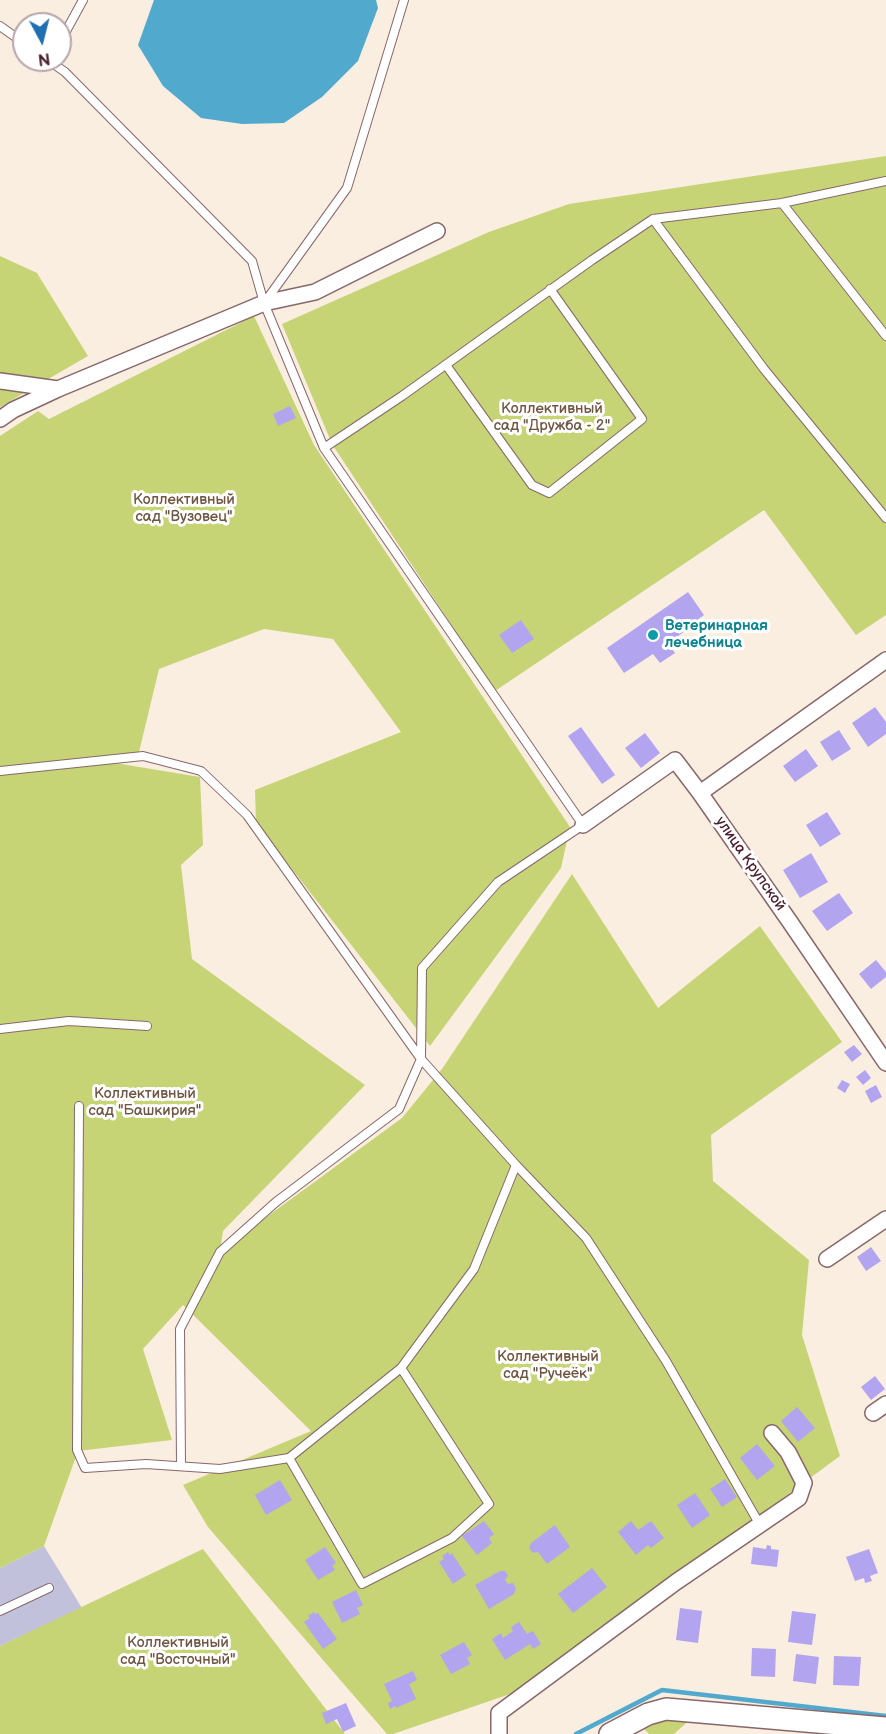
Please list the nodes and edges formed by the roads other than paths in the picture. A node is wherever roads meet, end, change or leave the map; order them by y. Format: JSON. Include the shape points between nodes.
{"nodes":[{"id":1,"x":83,"y":0,"type":"edge"},
{"id":2,"x":404,"y":0,"type":"edge"},
{"id":3,"x":72,"y":20,"type":"edge"},
{"id":4,"x":65,"y":72,"type":"edge"},
{"id":5,"x":886,"y":181,"type":"edge"},
{"id":6,"x":782,"y":203,"type":"junction"},
{"id":7,"x":653,"y":219,"type":"junction"},
{"id":8,"x":437,"y":231,"type":"dead end"},
{"id":9,"x":550,"y":290,"type":"junction"},
{"id":10,"x":264,"y":303,"type":"junction"},
{"id":11,"x":886,"y":336,"type":"edge"},
{"id":12,"x":446,"y":365,"type":"junction"},
{"id":13,"x":0,"y":381,"type":"edge"},
{"id":14,"x":58,"y":389,"type":"junction"},
{"id":15,"x":0,"y":419,"type":"edge"},
{"id":16,"x":324,"y":448,"type":"junction"},
{"id":17,"x":886,"y":518,"type":"edge"},
{"id":18,"x":886,"y":660,"type":"edge"},
{"id":19,"x":0,"y":771,"type":"edge"},
{"id":20,"x":700,"y":793,"type":"junction"},
{"id":21,"x":583,"y":825,"type":"junction"},
{"id":22,"x":147,"y":1026,"type":"dead end"},
{"id":23,"x":0,"y":1029,"type":"edge"},
{"id":24,"x":421,"y":1059,"type":"junction"},
{"id":25,"x":886,"y":1064,"type":"edge"},
{"id":26,"x":79,"y":1106,"type":"dead end"},
{"id":27,"x":516,"y":1165,"type":"junction"},
{"id":28,"x":886,"y":1219,"type":"edge"},
{"id":29,"x":827,"y":1259,"type":"dead end"},
{"id":30,"x":401,"y":1368,"type":"junction"},
{"id":31,"x":772,"y":1432,"type":"dead end"},
{"id":32,"x":289,"y":1458,"type":"junction"},
{"id":33,"x":181,"y":1466,"type":"junction"},
{"id":34,"x":760,"y":1525,"type":"junction"},
{"id":35,"x":49,"y":1588,"type":"dead end"},
{"id":36,"x":0,"y":1611,"type":"edge"},
{"id":37,"x":886,"y":1728,"type":"edge"},
{"id":38,"x":500,"y":1734,"type":"edge"},
{"id":39,"x":610,"y":1734,"type":"edge"}],
"edges":[{"from":1,"to":3,"type":"lane"},
{"from":2,"to":10,"type":"lane","via":[[347,188]]},
{"from":4,"to":10,"type":"lane","via":[[252,261]]},
{"from":5,"to":6,"type":"lane"},
{"from":6,"to":7,"type":"lane"},
{"from":6,"to":11,"type":"lane"},
{"from":7,"to":9,"type":"lane"},
{"from":7,"to":17,"type":"lane","via":[[764,369]]},
{"from":8,"to":10,"type":"street","via":[[315,292]]},
{"from":9,"to":12,"type":"lane"},
{"from":9,"to":12,"type":"lane","via":[[642,419],[549,493],[532,485]]},
{"from":10,"to":14,"type":"street"},
{"from":10,"to":16,"type":"lane"},
{"from":12,"to":16,"type":"lane"},
{"from":13,"to":14,"type":"street"},
{"from":14,"to":15,"type":"street"},
{"from":16,"to":21,"type":"lane"},
{"from":18,"to":20,"type":"street"},
{"from":19,"to":24,"type":"lane","via":[[143,756],[201,771],[247,815]]},
{"from":20,"to":21,"type":"street","name":"улица Крупской","via":[[675,760]]},
{"from":20,"to":25,"type":"street","name":"улица Крупской"},
{"from":21,"to":24,"type":"lane","via":[[498,882],[422,969]]},
{"from":22,"to":23,"type":"lane","via":[[69,1021]]},
{"from":24,"to":27,"type":"lane"},
{"from":24,"to":33,"type":"lane","via":[[399,1109],[276,1202],[220,1252],[180,1329]]},
{"from":26,"to":33,"type":"lane","via":[[78,1450],[85,1468]]},
{"from":27,"to":30,"type":"lane","via":[[474,1269]]},
{"from":27,"to":34,"type":"lane","via":[[586,1238],[666,1361]]},
{"from":28,"to":29,"type":"street"},
{"from":30,"to":32,"type":"lane"},
{"from":30,"to":32,"type":"lane","via":[[489,1504],[452,1538],[362,1584]]},
{"from":31,"to":34,"type":"street","via":[[804,1483],[799,1498]]},
{"from":32,"to":33,"type":"lane","via":[[220,1469]]},
{"from":34,"to":38,"type":"street","via":[[499,1713]]},
{"from":35,"to":36,"type":"lane"},
{"from":37,"to":39,"type":"street","via":[[666,1709]]}]}
